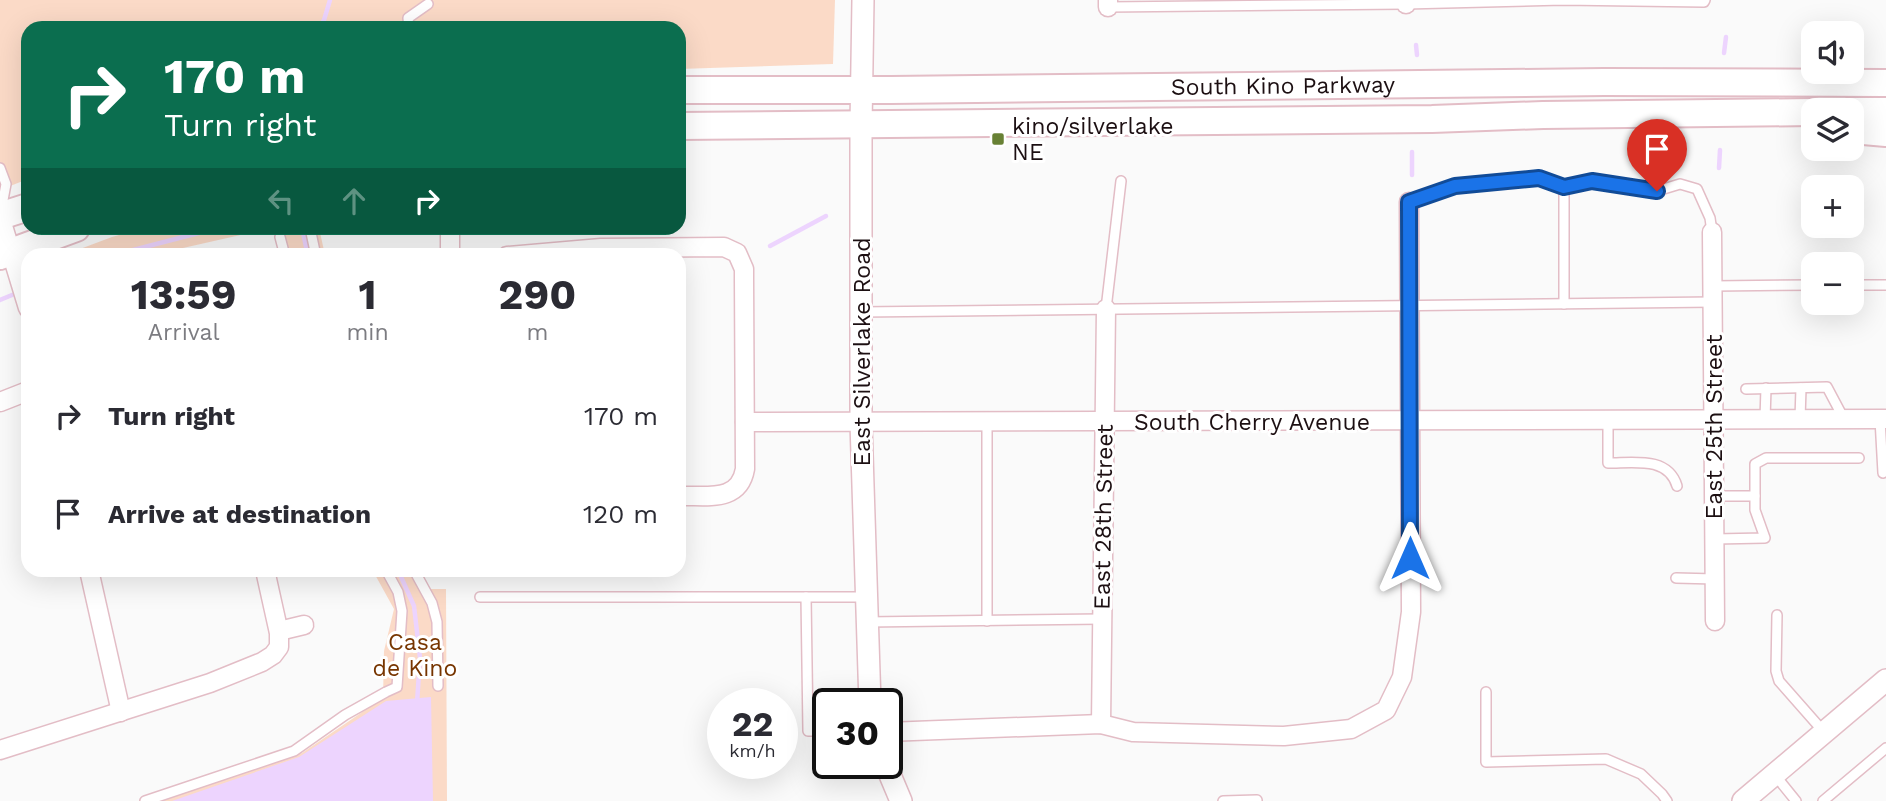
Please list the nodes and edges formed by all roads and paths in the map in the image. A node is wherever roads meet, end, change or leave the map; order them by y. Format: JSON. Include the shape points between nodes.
{"nodes":[{"id":1,"x":863,"y":0,"type":"edge"},
{"id":2,"x":1563,"y":0,"type":"edge"},
{"id":3,"x":1705,"y":0,"type":"edge"},
{"id":4,"x":1406,"y":2,"type":"edge"},
{"id":5,"x":1108,"y":3,"type":"edge"},
{"id":6,"x":1254,"y":3,"type":"edge"},
{"id":7,"x":428,"y":4,"type":"dead end"},
{"id":8,"x":408,"y":21,"type":"edge"},
{"id":9,"x":1886,"y":69,"type":"edge"},
{"id":10,"x":1864,"y":70,"type":"edge"},
{"id":11,"x":1801,"y":73,"type":"edge"},
{"id":12,"x":1604,"y":82,"type":"junction"},
{"id":13,"x":1886,"y":83,"type":"edge"},
{"id":14,"x":686,"y":90,"type":"edge"},
{"id":15,"x":861,"y":90,"type":"junction"},
{"id":16,"x":1864,"y":111,"type":"edge"},
{"id":17,"x":1886,"y":111,"type":"edge"},
{"id":18,"x":1801,"y":112,"type":"edge"},
{"id":19,"x":1665,"y":113,"type":"junction"},
{"id":20,"x":861,"y":125,"type":"junction"},
{"id":21,"x":686,"y":126,"type":"edge"},
{"id":22,"x":1801,"y":126,"type":"edge"},
{"id":23,"x":1864,"y":131,"type":"edge"},
{"id":24,"x":1886,"y":133,"type":"edge"},
{"id":25,"x":0,"y":169,"type":"edge"},
{"id":26,"x":1121,"y":181,"type":"dead end"},
{"id":27,"x":1564,"y":187,"type":"junction"},
{"id":28,"x":1409,"y":202,"type":"joint"},
{"id":29,"x":21,"y":209,"type":"edge"},
{"id":30,"x":0,"y":216,"type":"edge"},
{"id":31,"x":1712,"y":232,"type":"joint"},
{"id":32,"x":57,"y":235,"type":"edge"},
{"id":33,"x":280,"y":237,"type":"dead end"},
{"id":34,"x":21,"y":248,"type":"edge"},
{"id":35,"x":283,"y":248,"type":"edge"},
{"id":36,"x":601,"y":248,"type":"edge"},
{"id":37,"x":5,"y":254,"type":"edge"},
{"id":38,"x":1864,"y":285,"type":"edge"},
{"id":39,"x":1886,"y":285,"type":"edge"},
{"id":40,"x":1801,"y":286,"type":"edge"},
{"id":41,"x":21,"y":292,"type":"edge"},
{"id":42,"x":1713,"y":294,"type":"junction"},
{"id":43,"x":1564,"y":304,"type":"junction"},
{"id":44,"x":1409,"y":306,"type":"junction"},
{"id":45,"x":1105,"y":309,"type":"junction"},
{"id":46,"x":861,"y":312,"type":"junction"},
{"id":47,"x":1766,"y":388,"type":"junction"},
{"id":48,"x":1801,"y":388,"type":"junction"},
{"id":49,"x":1746,"y":389,"type":"dead end"},
{"id":50,"x":21,"y":394,"type":"edge"},
{"id":51,"x":0,"y":402,"type":"edge"},
{"id":52,"x":1765,"y":419,"type":"junction"},
{"id":53,"x":1800,"y":419,"type":"junction"},
{"id":54,"x":1844,"y":419,"type":"junction"},
{"id":55,"x":1883,"y":419,"type":"edge"},
{"id":56,"x":1608,"y":420,"type":"junction"},
{"id":57,"x":1714,"y":420,"type":"junction"},
{"id":58,"x":744,"y":422,"type":"junction"},
{"id":59,"x":1104,"y":422,"type":"junction"},
{"id":60,"x":1410,"y":422,"type":"junction"},
{"id":61,"x":861,"y":423,"type":"junction"},
{"id":62,"x":987,"y":423,"type":"junction"},
{"id":63,"x":1859,"y":458,"type":"dead end"},
{"id":64,"x":1883,"y":473,"type":"dead end"},
{"id":65,"x":1677,"y":486,"type":"dead end"},
{"id":66,"x":686,"y":496,"type":"edge"},
{"id":67,"x":1714,"y":496,"type":"junction"},
{"id":68,"x":1755,"y":496,"type":"junction"},
{"id":69,"x":1715,"y":539,"type":"junction"},
{"id":70,"x":91,"y":577,"type":"edge"},
{"id":71,"x":266,"y":577,"type":"edge"},
{"id":72,"x":390,"y":577,"type":"edge"},
{"id":73,"x":418,"y":577,"type":"edge"},
{"id":74,"x":1676,"y":578,"type":"dead end"},
{"id":75,"x":1715,"y":579,"type":"junction"},
{"id":76,"x":480,"y":597,"type":"dead end"},
{"id":77,"x":806,"y":597,"type":"junction"},
{"id":78,"x":866,"y":597,"type":"junction"},
{"id":79,"x":1777,"y":615,"type":"dead end"},
{"id":80,"x":1102,"y":619,"type":"junction"},
{"id":81,"x":987,"y":621,"type":"junction"},
{"id":82,"x":1715,"y":621,"type":"dead end"},
{"id":83,"x":867,"y":622,"type":"junction"},
{"id":84,"x":304,"y":625,"type":"dead end"},
{"id":85,"x":279,"y":639,"type":"junction"},
{"id":86,"x":1886,"y":680,"type":"edge"},
{"id":87,"x":438,"y":686,"type":"dead end"},
{"id":88,"x":870,"y":688,"type":"edge"},
{"id":89,"x":1486,"y":692,"type":"dead end"},
{"id":90,"x":121,"y":712,"type":"junction"},
{"id":91,"x":1101,"y":724,"type":"junction"},
{"id":92,"x":812,"y":731,"type":"edge"},
{"id":93,"x":903,"y":731,"type":"edge"},
{"id":94,"x":1824,"y":733,"type":"junction"},
{"id":95,"x":1886,"y":748,"type":"edge"},
{"id":96,"x":0,"y":750,"type":"edge"},
{"id":97,"x":1775,"y":775,"type":"junction"},
{"id":98,"x":892,"y":779,"type":"edge"},
{"id":99,"x":1257,"y":800,"type":"edge"},
{"id":100,"x":145,"y":801,"type":"edge"},
{"id":101,"x":901,"y":801,"type":"edge"},
{"id":102,"x":1223,"y":801,"type":"edge"},
{"id":103,"x":1667,"y":801,"type":"edge"},
{"id":104,"x":1743,"y":801,"type":"edge"},
{"id":105,"x":1796,"y":801,"type":"edge"},
{"id":106,"x":1824,"y":801,"type":"edge"}],
"edges":[{"from":1,"to":15,"type":"street","name":"East Silverlake Road"},
{"from":2,"to":3,"type":"lane"},
{"from":2,"to":4,"type":"lane"},
{"from":4,"to":6,"type":"lane"},
{"from":5,"to":6,"type":"lane"},
{"from":7,"to":8,"type":"lane"},
{"from":9,"to":10,"type":"main road"},
{"from":11,"to":12,"type":"main road"},
{"from":12,"to":13,"type":"main road","name":"South Kino Parkway"},
{"from":12,"to":15,"type":"main road","name":"South Kino Parkway"},
{"from":14,"to":15,"type":"main road","name":"South Kino Parkway"},
{"from":15,"to":20,"type":"street","name":"East Silverlake Road"},
{"from":16,"to":17,"type":"main road"},
{"from":18,"to":19,"type":"main road","name":"South Kino Parkway"},
{"from":19,"to":20,"type":"main road","name":"South Kino Parkway"},
{"from":19,"to":22,"type":"main road"},
{"from":20,"to":21,"type":"main road","name":"South Kino Parkway"},
{"from":20,"to":46,"type":"street","name":"East Silverlake Road"},
{"from":23,"to":24,"type":"main road"},
{"from":25,"to":30,"type":"lane","via":[[6,184]]},
{"from":26,"to":45,"type":"lane"},
{"from":27,"to":28,"type":"lane","via":[[1539,178],[1455,186]]},
{"from":27,"to":31,"type":"lane","via":[[1592,181],[1657,191],[1680,184],[1697,189]]},
{"from":27,"to":43,"type":"lane"},
{"from":28,"to":44,"type":"street"},
{"from":29,"to":30,"type":"main road"},
{"from":30,"to":37,"type":"street"},
{"from":31,"to":42,"type":"street","name":"East 25th Street"},
{"from":32,"to":34,"type":"main road"},
{"from":33,"to":35,"type":"lane"},
{"from":36,"to":58,"type":"street","via":[[724,247],[741,253]]},
{"from":37,"to":41,"type":"street"},
{"from":38,"to":39,"type":"lane"},
{"from":40,"to":42,"type":"lane"},
{"from":42,"to":43,"type":"lane"},
{"from":42,"to":57,"type":"street","name":"East 25th Street"},
{"from":43,"to":44,"type":"lane"},
{"from":44,"to":45,"type":"lane"},
{"from":44,"to":60,"type":"street"},
{"from":45,"to":46,"type":"lane"},
{"from":45,"to":59,"type":"street","name":"East 28th Street"},
{"from":46,"to":61,"type":"street","name":"East Silverlake Road"},
{"from":47,"to":48,"type":"lane"},
{"from":47,"to":49,"type":"lane"},
{"from":47,"to":52,"type":"lane"},
{"from":48,"to":53,"type":"lane"},
{"from":48,"to":54,"type":"lane","via":[[1827,387]]},
{"from":50,"to":51,"type":"street"},
{"from":52,"to":53,"type":"street","name":"South Cherry Avenue"},
{"from":52,"to":57,"type":"street","name":"South Cherry Avenue"},
{"from":53,"to":54,"type":"street","name":"South Cherry Avenue"},
{"from":54,"to":55,"type":"street","name":"South Cherry Avenue"},
{"from":55,"to":64,"type":"lane"},
{"from":56,"to":57,"type":"street","name":"South Cherry Avenue"},
{"from":56,"to":60,"type":"street","name":"South Cherry Avenue"},
{"from":56,"to":65,"type":"lane","via":[[1608,463],[1656,464],[1671,474]]},
{"from":57,"to":67,"type":"street","name":"East 25th Street"},
{"from":58,"to":61,"type":"street","name":"South Cherry Avenue"},
{"from":58,"to":66,"type":"street","via":[[745,488]]},
{"from":59,"to":60,"type":"street","name":"South Cherry Avenue"},
{"from":59,"to":62,"type":"street","name":"South Cherry Avenue"},
{"from":59,"to":80,"type":"street","name":"East 28th Street"},
{"from":60,"to":91,"type":"street","via":[[1410,612],[1402,677],[1386,710],[1351,729],[1284,736],[1133,732]]},
{"from":61,"to":62,"type":"street","name":"South Cherry Avenue"},
{"from":61,"to":78,"type":"street","name":"East Silverlake Road"},
{"from":62,"to":81,"type":"lane"},
{"from":63,"to":68,"type":"lane","via":[[1766,458],[1755,464]]},
{"from":67,"to":68,"type":"lane"},
{"from":67,"to":69,"type":"street","name":"East 25th Street"},
{"from":68,"to":69,"type":"lane","via":[[1765,538]]},
{"from":69,"to":75,"type":"street","name":"East 25th Street"},
{"from":70,"to":90,"type":"street"},
{"from":71,"to":85,"type":"street"},
{"from":72,"to":100,"type":"lane","via":[[402,611],[397,687],[345,715],[294,751]]},
{"from":73,"to":87,"type":"lane","via":[[437,622]]},
{"from":74,"to":75,"type":"lane"},
{"from":75,"to":82,"type":"street","name":"East 25th Street"},
{"from":76,"to":77,"type":"lane"},
{"from":77,"to":78,"type":"lane"},
{"from":77,"to":92,"type":"lane","via":[[808,731]]},
{"from":78,"to":83,"type":"street","name":"East Silverlake Road"},
{"from":79,"to":94,"type":"lane","via":[[1779,681]]},
{"from":80,"to":81,"type":"lane"},
{"from":80,"to":91,"type":"street","name":"East 28th Street"},
{"from":81,"to":83,"type":"lane"},
{"from":83,"to":88,"type":"street","name":"East Silverlake Road"},
{"from":84,"to":85,"type":"street"},
{"from":85,"to":90,"type":"street","via":[[273,655],[262,663]]},
{"from":86,"to":94,"type":"street"},
{"from":89,"to":103,"type":"lane","via":[[1486,762],[1606,759],[1640,774]]},
{"from":90,"to":96,"type":"street"},
{"from":91,"to":93,"type":"street"},
{"from":94,"to":97,"type":"street"},
{"from":95,"to":106,"type":"lane"},
{"from":97,"to":104,"type":"street"},
{"from":97,"to":105,"type":"lane"},
{"from":98,"to":101,"type":"street"},
{"from":99,"to":102,"type":"lane"}]}
